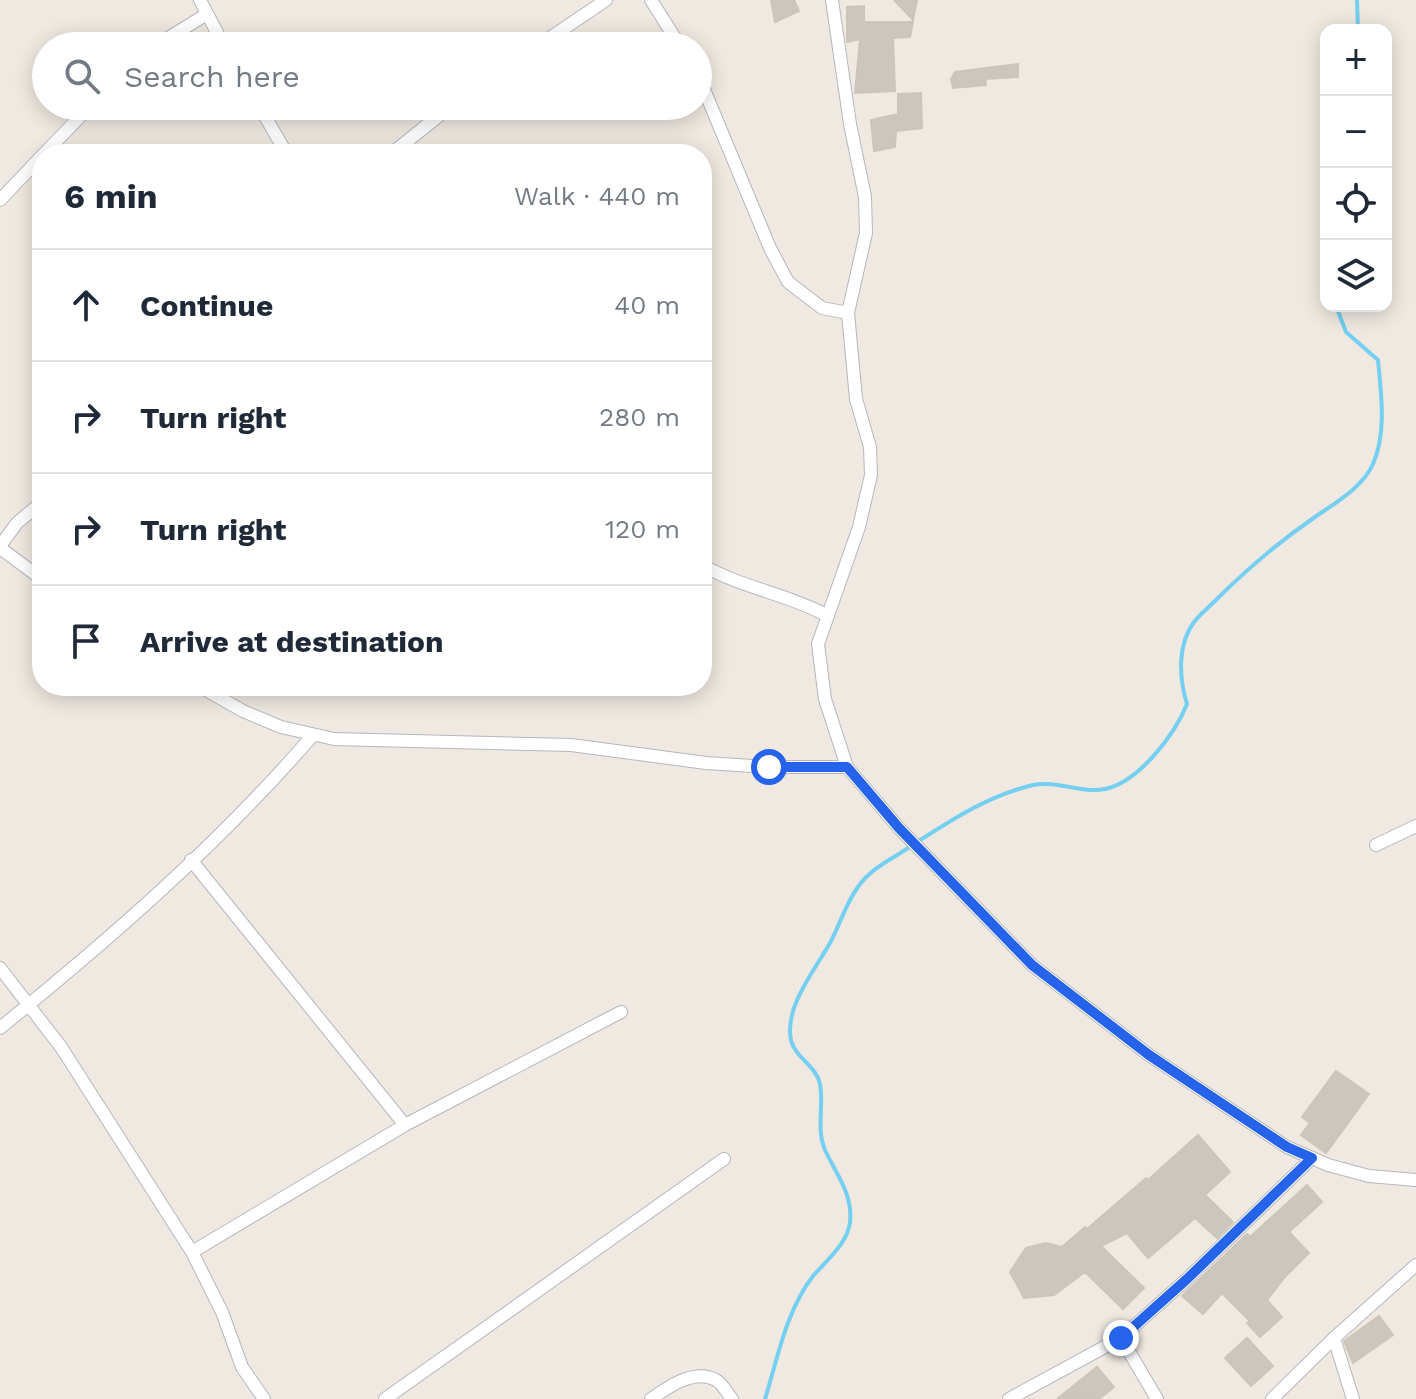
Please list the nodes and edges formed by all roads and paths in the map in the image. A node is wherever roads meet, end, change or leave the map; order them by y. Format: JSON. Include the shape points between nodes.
{"nodes":[{"id":1,"x":200,"y":0,"type":"edge"},
{"id":2,"x":606,"y":0,"type":"edge"},
{"id":3,"x":651,"y":0,"type":"edge"},
{"id":4,"x":832,"y":0,"type":"edge"},
{"id":5,"x":207,"y":14,"type":"junction"},
{"id":6,"x":178,"y":32,"type":"edge"},
{"id":7,"x":217,"y":32,"type":"edge"},
{"id":8,"x":559,"y":32,"type":"edge"},
{"id":9,"x":671,"y":32,"type":"edge"},
{"id":10,"x":712,"y":109,"type":"edge"},
{"id":11,"x":77,"y":120,"type":"edge"},
{"id":12,"x":267,"y":120,"type":"edge"},
{"id":13,"x":434,"y":120,"type":"edge"},
{"id":14,"x":54,"y":144,"type":"edge"},
{"id":15,"x":281,"y":144,"type":"edge"},
{"id":16,"x":404,"y":144,"type":"edge"},
{"id":17,"x":32,"y":167,"type":"edge"},
{"id":18,"x":0,"y":200,"type":"edge"},
{"id":19,"x":848,"y":313,"type":"junction"},
{"id":20,"x":32,"y":510,"type":"edge"},
{"id":21,"x":0,"y":547,"type":"edge"},
{"id":22,"x":32,"y":571,"type":"edge"},
{"id":23,"x":712,"y":571,"type":"edge"},
{"id":24,"x":828,"y":616,"type":"junction"},
{"id":25,"x":217,"y":696,"type":"edge"},
{"id":26,"x":313,"y":735,"type":"junction"},
{"id":27,"x":847,"y":767,"type":"junction"},
{"id":28,"x":1416,"y":826,"type":"edge"},
{"id":29,"x":1376,"y":845,"type":"dead end"},
{"id":30,"x":191,"y":860,"type":"junction"},
{"id":31,"x":0,"y":968,"type":"edge"},
{"id":32,"x":29,"y":1005,"type":"junction"},
{"id":33,"x":621,"y":1012,"type":"dead end"},
{"id":34,"x":0,"y":1028,"type":"edge"},
{"id":35,"x":405,"y":1125,"type":"junction"},
{"id":36,"x":1312,"y":1158,"type":"junction"},
{"id":37,"x":724,"y":1159,"type":"dead end"},
{"id":38,"x":1416,"y":1180,"type":"edge"},
{"id":39,"x":192,"y":1252,"type":"junction"},
{"id":40,"x":1416,"y":1265,"type":"edge"},
{"id":41,"x":1121,"y":1338,"type":"junction"},
{"id":42,"x":1334,"y":1338,"type":"junction"},
{"id":43,"x":264,"y":1399,"type":"edge"},
{"id":44,"x":385,"y":1399,"type":"edge"},
{"id":45,"x":651,"y":1399,"type":"edge"},
{"id":46,"x":732,"y":1399,"type":"edge"},
{"id":47,"x":1009,"y":1399,"type":"edge"},
{"id":48,"x":1157,"y":1399,"type":"edge"},
{"id":49,"x":1272,"y":1399,"type":"edge"},
{"id":50,"x":1353,"y":1399,"type":"edge"}],
"edges":[{"from":1,"to":5,"type":"street"},
{"from":2,"to":8,"type":"street"},
{"from":3,"to":9,"type":"street"},
{"from":4,"to":19,"type":"street","via":[[865,197],[866,233]]},
{"from":5,"to":6,"type":"street"},
{"from":5,"to":7,"type":"street"},
{"from":10,"to":19,"type":"street","via":[[788,282],[822,308]]},
{"from":11,"to":14,"type":"street"},
{"from":12,"to":15,"type":"street"},
{"from":13,"to":16,"type":"street"},
{"from":17,"to":18,"type":"street"},
{"from":19,"to":24,"type":"street","via":[[856,399],[870,447],[871,475]]},
{"from":20,"to":21,"type":"street"},
{"from":21,"to":22,"type":"street"},
{"from":23,"to":24,"type":"street"},
{"from":24,"to":27,"type":"street","via":[[818,644],[825,699]]},
{"from":25,"to":26,"type":"street","via":[[281,727]]},
{"from":26,"to":27,"type":"street","via":[[375,742],[571,745],[706,763]]},
{"from":26,"to":30,"type":"street"},
{"from":27,"to":36,"type":"street","via":[[1032,965],[1149,1055],[1287,1147]]},
{"from":28,"to":29,"type":"street"},
{"from":30,"to":32,"type":"street"},
{"from":30,"to":35,"type":"street"},
{"from":31,"to":32,"type":"street"},
{"from":32,"to":34,"type":"street"},
{"from":32,"to":39,"type":"street"},
{"from":33,"to":35,"type":"street"},
{"from":35,"to":39,"type":"street"},
{"from":36,"to":38,"type":"street","via":[[1369,1176]]},
{"from":36,"to":41,"type":"street"},
{"from":37,"to":44,"type":"street"},
{"from":39,"to":43,"type":"street","via":[[242,1367]]},
{"from":40,"to":42,"type":"street"},
{"from":41,"to":47,"type":"street"},
{"from":41,"to":48,"type":"street"},
{"from":42,"to":49,"type":"street"},
{"from":42,"to":50,"type":"street"},
{"from":45,"to":46,"type":"street","via":[[683,1379],[705,1377],[718,1380]]}]}
